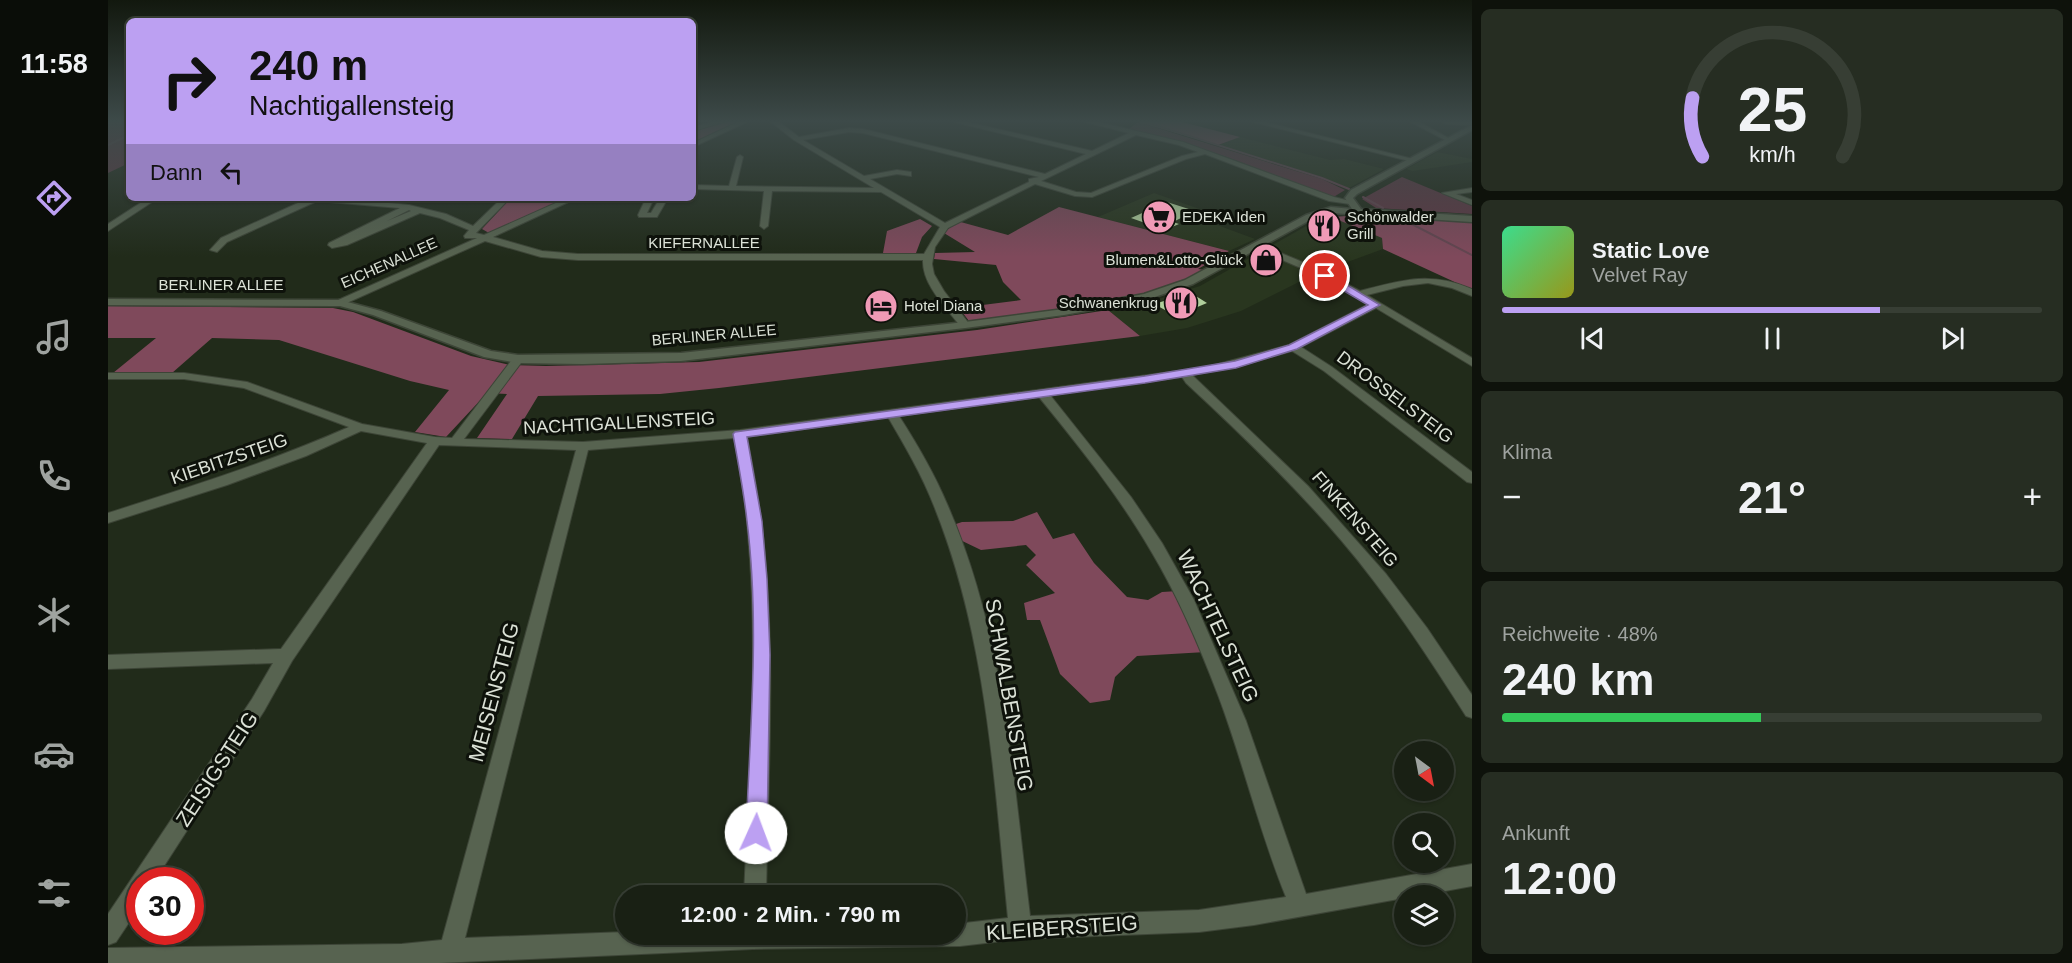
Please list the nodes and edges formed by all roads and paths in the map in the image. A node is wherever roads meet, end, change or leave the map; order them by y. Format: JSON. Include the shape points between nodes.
{"nodes":[{"id":1,"x":737,"y":167,"type":"edge"},
{"id":2,"x":841,"y":167,"type":"edge"},
{"id":3,"x":1007,"y":167,"type":"edge"},
{"id":4,"x":1062,"y":167,"type":"edge"},
{"id":5,"x":1160,"y":167,"type":"edge"},
{"id":6,"x":1247,"y":167,"type":"edge"},
{"id":7,"x":1400,"y":167,"type":"edge"},
{"id":8,"x":908,"y":174,"type":"dead end"},
{"id":9,"x":1043,"y":176,"type":"junction"},
{"id":10,"x":861,"y":179,"type":"junction"},
{"id":11,"x":1032,"y":182,"type":"junction"},
{"id":12,"x":696,"y":187,"type":"edge"},
{"id":13,"x":732,"y":188,"type":"junction"},
{"id":14,"x":768,"y":189,"type":"junction"},
{"id":15,"x":879,"y":189,"type":"junction"},
{"id":16,"x":1472,"y":190,"type":"edge"},
{"id":17,"x":149,"y":201,"type":"edge"},
{"id":18,"x":295,"y":201,"type":"edge"},
{"id":19,"x":308,"y":201,"type":"edge"},
{"id":20,"x":346,"y":201,"type":"edge"},
{"id":21,"x":503,"y":201,"type":"edge"},
{"id":22,"x":566,"y":201,"type":"edge"},
{"id":23,"x":649,"y":201,"type":"edge"},
{"id":24,"x":662,"y":201,"type":"edge"},
{"id":25,"x":1350,"y":202,"type":"junction"},
{"id":26,"x":1472,"y":203,"type":"edge"},
{"id":27,"x":409,"y":207,"type":"junction"},
{"id":28,"x":419,"y":210,"type":"junction"},
{"id":29,"x":1357,"y":210,"type":"junction"},
{"id":30,"x":1472,"y":219,"type":"edge"},
{"id":31,"x":764,"y":226,"type":"dead end"},
{"id":32,"x":945,"y":226,"type":"junction"},
{"id":33,"x":108,"y":228,"type":"edge"},
{"id":34,"x":229,"y":232,"type":"dead end"},
{"id":35,"x":473,"y":232,"type":"junction"},
{"id":36,"x":483,"y":237,"type":"junction"},
{"id":37,"x":1257,"y":246,"type":"junction"},
{"id":38,"x":214,"y":250,"type":"dead end"},
{"id":39,"x":451,"y":252,"type":"junction"},
{"id":40,"x":927,"y":257,"type":"junction"},
{"id":41,"x":1472,"y":293,"type":"edge"},
{"id":42,"x":1358,"y":294,"type":"junction"},
{"id":43,"x":108,"y":302,"type":"edge"},
{"id":44,"x":340,"y":303,"type":"junction"},
{"id":45,"x":1375,"y":305,"type":"junction"},
{"id":46,"x":965,"y":326,"type":"junction"},
{"id":47,"x":1293,"y":347,"type":"junction"},
{"id":48,"x":518,"y":359,"type":"junction"},
{"id":49,"x":1472,"y":363,"type":"edge"},
{"id":50,"x":1186,"y":374,"type":"junction"},
{"id":51,"x":108,"y":376,"type":"edge"},
{"id":52,"x":1042,"y":393,"type":"junction"},
{"id":53,"x":892,"y":414,"type":"junction"},
{"id":54,"x":360,"y":427,"type":"junction"},
{"id":55,"x":740,"y":434,"type":"junction"},
{"id":56,"x":435,"y":441,"type":"junction"},
{"id":57,"x":455,"y":442,"type":"junction"},
{"id":58,"x":583,"y":446,"type":"junction"},
{"id":59,"x":1472,"y":479,"type":"edge"},
{"id":60,"x":108,"y":518,"type":"edge"},
{"id":61,"x":286,"y":656,"type":"junction"},
{"id":62,"x":108,"y":662,"type":"edge"},
{"id":63,"x":1472,"y":710,"type":"edge"},
{"id":64,"x":152,"y":867,"type":"edge"},
{"id":65,"x":1472,"y":875,"type":"edge"},
{"id":66,"x":754,"y":885,"type":"edge"},
{"id":67,"x":1300,"y":906,"type":"junction"},
{"id":68,"x":126,"y":907,"type":"edge"},
{"id":69,"x":1020,"y":928,"type":"junction"},
{"id":70,"x":108,"y":934,"type":"edge"},
{"id":71,"x":966,"y":934,"type":"edge"},
{"id":72,"x":615,"y":942,"type":"edge"},
{"id":73,"x":451,"y":950,"type":"junction"},
{"id":74,"x":108,"y":960,"type":"edge"}],
"edges":[{"from":1,"to":13,"type":"street"},
{"from":2,"to":10,"type":"street"},
{"from":3,"to":9,"type":"street"},
{"from":4,"to":9,"type":"street"},
{"from":5,"to":11,"type":"street","via":[[1092,195]]},
{"from":6,"to":25,"type":"street","via":[[1332,200]]},
{"from":7,"to":25,"type":"main road","via":[[1354,192],[1349,196]]},
{"from":8,"to":10,"type":"street"},
{"from":9,"to":11,"type":"street"},
{"from":10,"to":15,"type":"street"},
{"from":11,"to":32,"type":"street"},
{"from":12,"to":13,"type":"street"},
{"from":13,"to":14,"type":"street"},
{"from":14,"to":15,"type":"street"},
{"from":14,"to":31,"type":"street"},
{"from":15,"to":32,"type":"street"},
{"from":16,"to":26,"type":"street","via":[[1446,193]]},
{"from":17,"to":33,"type":"street"},
{"from":18,"to":34,"type":"street"},
{"from":19,"to":38,"type":"street","via":[[224,240]]},
{"from":20,"to":27,"type":"street"},
{"from":21,"to":35,"type":"street","name":"EICHENALLEE"},
{"from":22,"to":36,"type":"street","name":"EICHENALLEE"},
{"from":23,"to":24,"type":"street","via":[[642,215],[654,215]]},
{"from":25,"to":29,"type":"main road"},
{"from":27,"to":28,"type":"street"},
{"from":27,"to":28,"type":"street","via":[[332,245]]},
{"from":28,"to":35,"type":"street","via":[[442,216]]},
{"from":29,"to":30,"type":"main road","name":"BERLINER ALLEE"},
{"from":29,"to":37,"type":"main road","name":"BERLINER ALLEE","via":[[1331,210],[1310,217]]},
{"from":32,"to":40,"type":"street"},
{"from":35,"to":36,"type":"street"},
{"from":35,"to":39,"type":"street","name":"EICHENALLEE"},
{"from":36,"to":39,"type":"street","name":"EICHENALLEE"},
{"from":36,"to":40,"type":"street","name":"KIEFERNALLEE","via":[[541,254],[578,257]]},
{"from":37,"to":42,"type":"street","via":[[1298,262]]},
{"from":37,"to":46,"type":"main road","name":"BERLINER ALLEE","via":[[1183,285],[1152,295]]},
{"from":39,"to":44,"type":"street","name":"EICHENALLEE"},
{"from":40,"to":46,"type":"street","via":[[934,284]]},
{"from":41,"to":42,"type":"street","via":[[1434,279]]},
{"from":42,"to":45,"type":"street"},
{"from":43,"to":44,"type":"main road","name":"BERLINER ALLEE"},
{"from":44,"to":48,"type":"main road","name":"BERLINER ALLEE","via":[[488,354]]},
{"from":45,"to":47,"type":"street","name":"NACHTIGALLENSTEIG"},
{"from":45,"to":49,"type":"street"},
{"from":46,"to":48,"type":"main road","name":"BERLINER ALLEE","via":[[681,357]]},
{"from":47,"to":50,"type":"street","name":"NACHTIGALLENSTEIG"},
{"from":47,"to":59,"type":"street","name":"DROSSELSTEIG","via":[[1328,369]]},
{"from":48,"to":57,"type":"street"},
{"from":50,"to":52,"type":"street","name":"NACHTIGALLENSTEIG"},
{"from":50,"to":63,"type":"street","name":"FINKENSTEIG","via":[[1302,488],[1366,560],[1408,613]]},
{"from":51,"to":54,"type":"street","name":"NACHTIGALLENSTEIG","via":[[184,376],[247,385]]},
{"from":52,"to":53,"type":"street","name":"NACHTIGALLENSTEIG"},
{"from":52,"to":67,"type":"street","name":"WACHTELSTEIG","via":[[1119,492],[1170,570],[1231,704]]},
{"from":53,"to":55,"type":"street","name":"NACHTIGALLENSTEIG"},
{"from":53,"to":69,"type":"street","name":"SCHWALBENSTEIG","via":[[926,473],[946,519],[981,639],[995,717]]},
{"from":54,"to":56,"type":"street","name":"NACHTIGALLENSTEIG"},
{"from":54,"to":60,"type":"street","name":"KIEBITZSTEIG","via":[[222,482]]},
{"from":55,"to":58,"type":"street","name":"NACHTIGALLENSTEIG"},
{"from":55,"to":66,"type":"street","via":[[755,521],[759,579],[761,655]]},
{"from":56,"to":57,"type":"street","name":"NACHTIGALLENSTEIG"},
{"from":56,"to":61,"type":"street","name":"ZEISIGSTEIG"},
{"from":57,"to":58,"type":"street","name":"NACHTIGALLENSTEIG"},
{"from":58,"to":73,"type":"street","name":"MEISENSTEIG"},
{"from":61,"to":62,"type":"street"},
{"from":61,"to":64,"type":"street","name":"ZEISIGSTEIG"},
{"from":65,"to":67,"type":"street","name":"KLEIBERSTEIG"},
{"from":67,"to":69,"type":"street","name":"KLEIBERSTEIG","via":[[1199,921]]},
{"from":68,"to":70,"type":"street"},
{"from":69,"to":71,"type":"street","name":"KLEIBERSTEIG"},
{"from":72,"to":73,"type":"street","name":"KLEIBERSTEIG"},
{"from":73,"to":74,"type":"street","name":"KLEIBERSTEIG","via":[[402,956]]}]}
